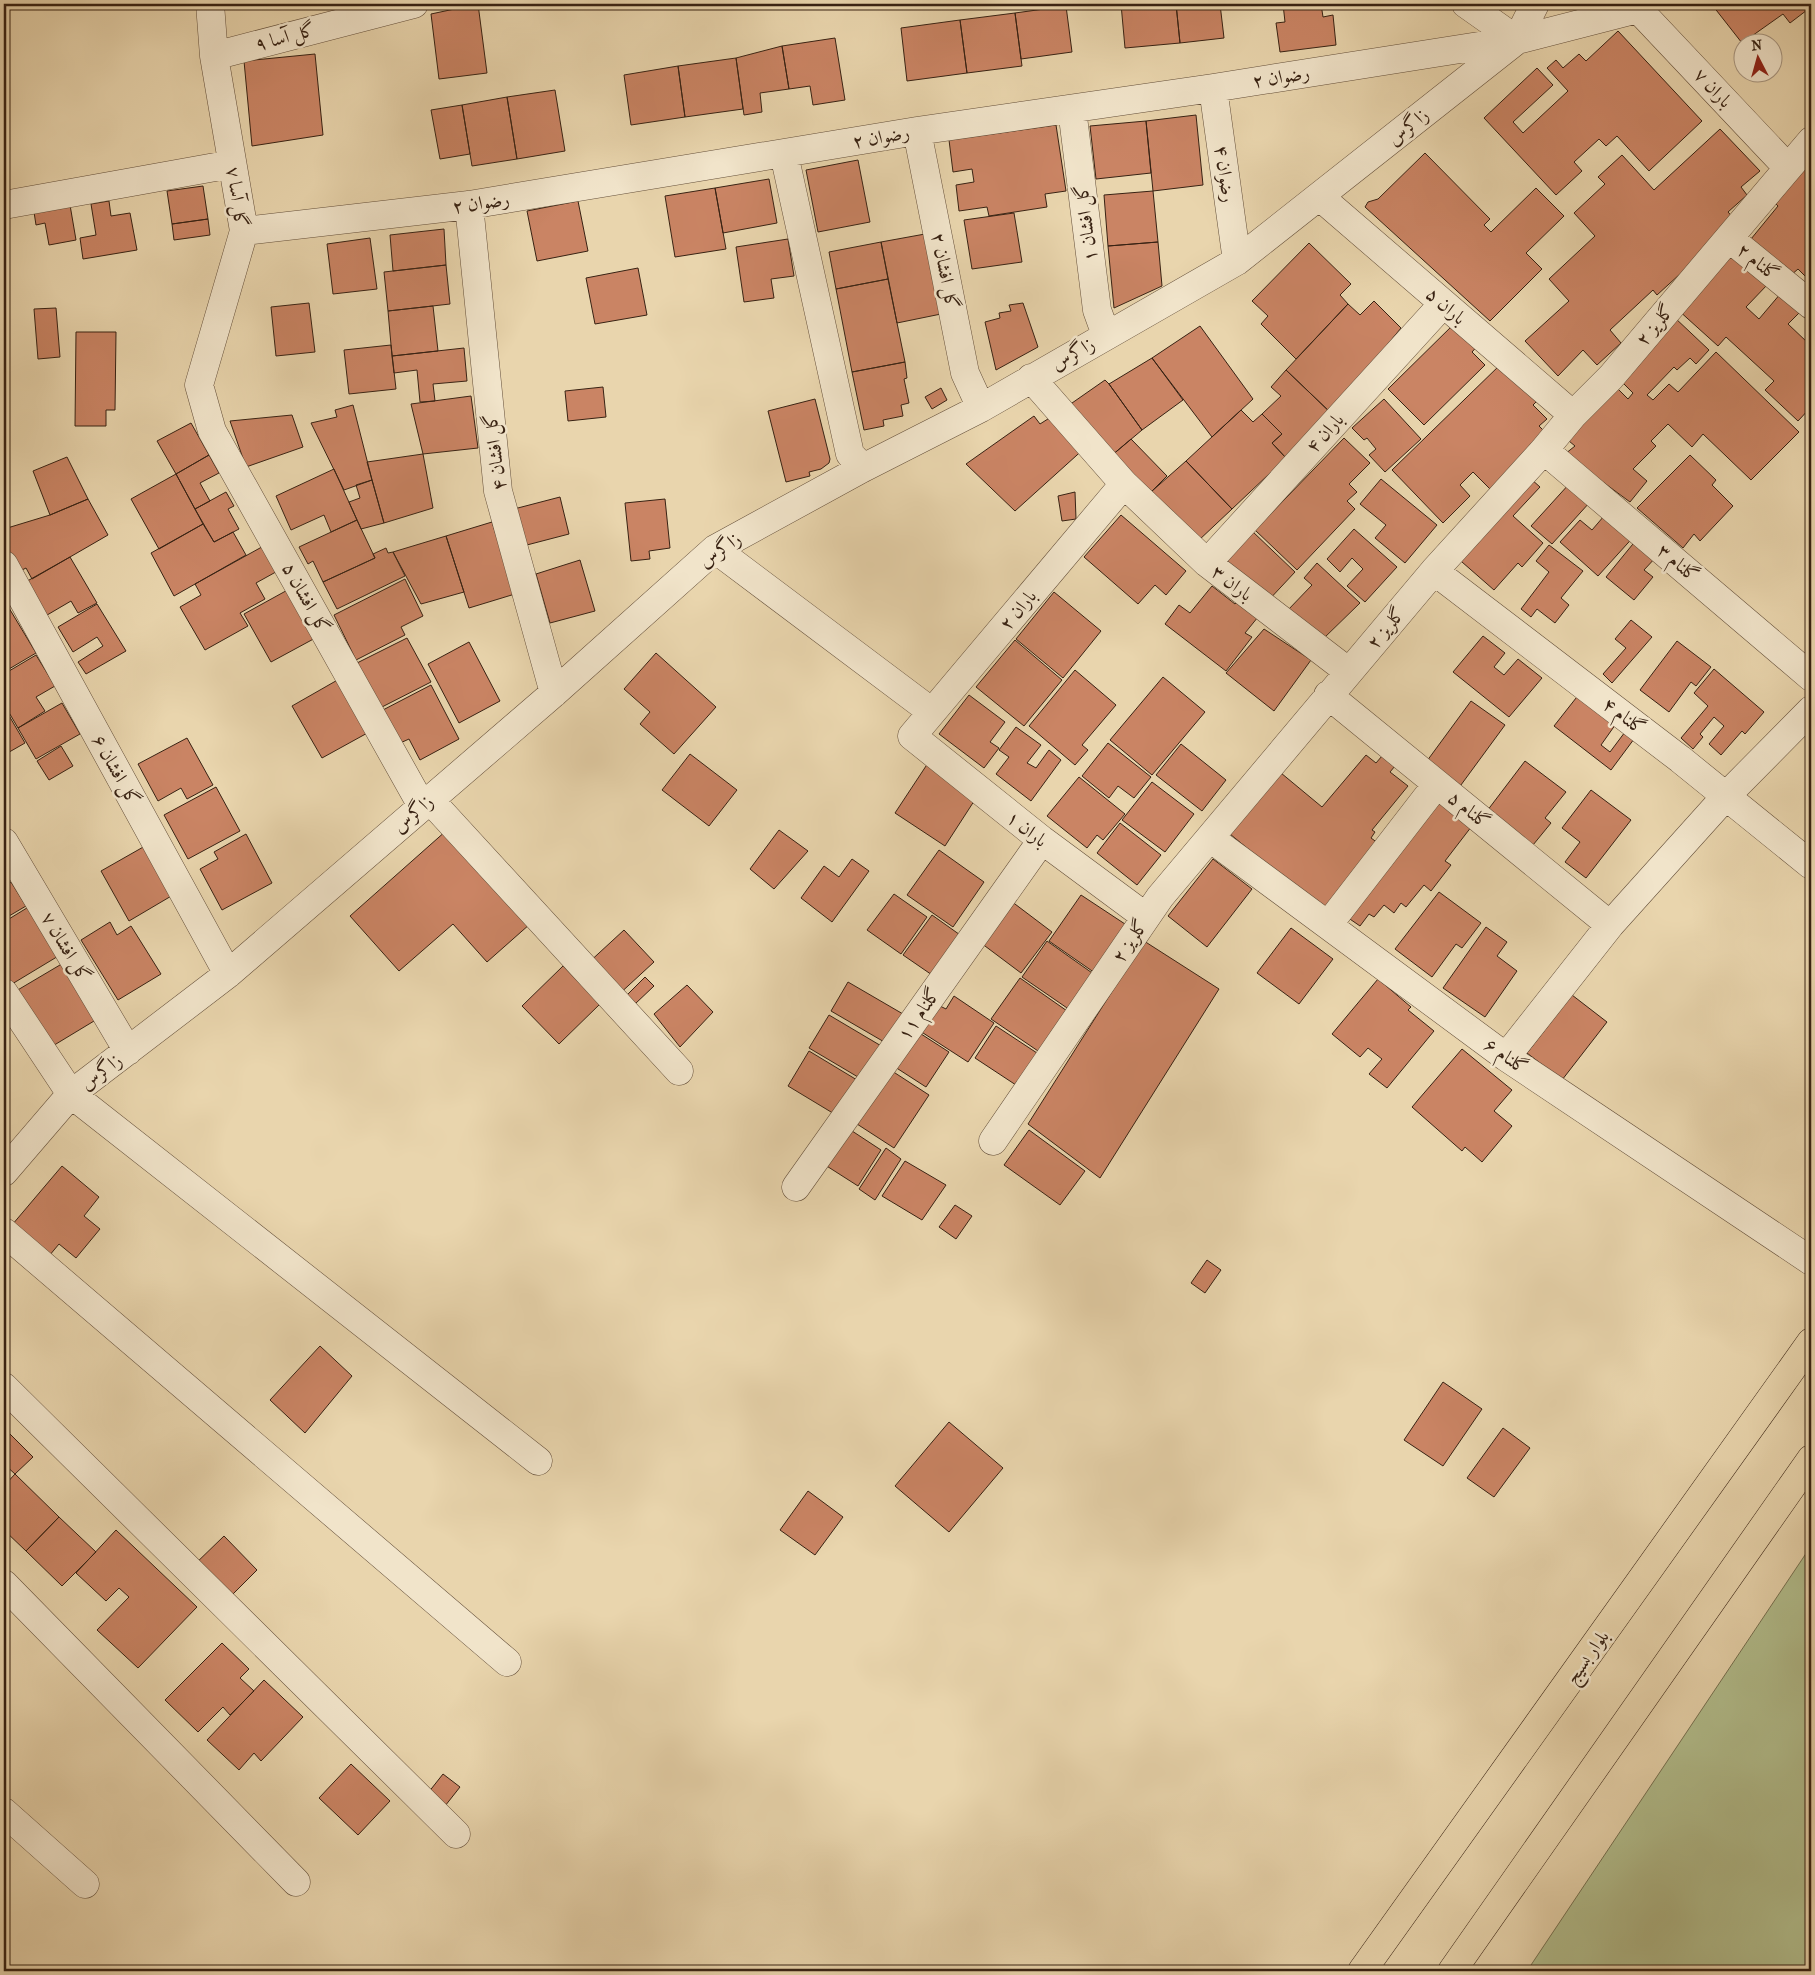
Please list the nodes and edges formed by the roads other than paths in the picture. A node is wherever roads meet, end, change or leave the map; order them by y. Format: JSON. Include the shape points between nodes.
{"nodes":[{"id":1,"x":210,"y":4,"type":"edge"},
{"id":2,"x":414,"y":4,"type":"edge"},
{"id":3,"x":1466,"y":4,"type":"edge"},
{"id":4,"x":1535,"y":4,"type":"edge"},
{"id":5,"x":1641,"y":6,"type":"edge"},
{"id":6,"x":1517,"y":40,"type":"junction"},
{"id":7,"x":214,"y":56,"type":"junction"},
{"id":8,"x":1213,"y":88,"type":"junction"},
{"id":9,"x":1072,"y":109,"type":"junction"},
{"id":10,"x":917,"y":131,"type":"junction"},
{"id":11,"x":1811,"y":141,"type":"edge"},
{"id":12,"x":784,"y":154,"type":"junction"},
{"id":13,"x":232,"y":164,"type":"junction"},
{"id":14,"x":1788,"y":168,"type":"junction"},
{"id":15,"x":1320,"y":197,"type":"junction"},
{"id":16,"x":4,"y":205,"type":"edge"},
{"id":17,"x":469,"y":205,"type":"junction"},
{"id":18,"x":244,"y":231,"type":"junction"},
{"id":19,"x":1729,"y":238,"type":"junction"},
{"id":20,"x":1237,"y":261,"type":"junction"},
{"id":21,"x":1443,"y":304,"type":"junction"},
{"id":22,"x":1811,"y":305,"type":"edge"},
{"id":23,"x":1106,"y":335,"type":"junction"},
{"id":24,"x":1031,"y":378,"type":"junction"},
{"id":25,"x":199,"y":385,"type":"joint"},
{"id":26,"x":981,"y":408,"type":"junction"},
{"id":27,"x":1572,"y":416,"type":"junction"},
{"id":28,"x":1544,"y":450,"type":"junction"},
{"id":29,"x":862,"y":468,"type":"junction"},
{"id":30,"x":1124,"y":484,"type":"junction"},
{"id":31,"x":715,"y":549,"type":"junction"},
{"id":32,"x":1207,"y":563,"type":"junction"},
{"id":33,"x":4,"y":565,"type":"edge"},
{"id":34,"x":1434,"y":571,"type":"junction"},
{"id":35,"x":1349,"y":672,"type":"junction"},
{"id":36,"x":1811,"y":677,"type":"edge"},
{"id":37,"x":554,"y":693,"type":"junction"},
{"id":38,"x":1328,"y":695,"type":"junction"},
{"id":39,"x":1811,"y":710,"type":"edge"},
{"id":40,"x":932,"y":712,"type":"junction"},
{"id":41,"x":912,"y":736,"type":"joint"},
{"id":42,"x":1437,"y":784,"type":"junction"},
{"id":43,"x":1726,"y":796,"type":"junction"},
{"id":44,"x":426,"y":803,"type":"junction"},
{"id":45,"x":1210,"y":838,"type":"junction"},
{"id":46,"x":1042,"y":840,"type":"junction"},
{"id":47,"x":4,"y":842,"type":"edge"},
{"id":48,"x":1811,"y":865,"type":"edge"},
{"id":49,"x":1146,"y":917,"type":"junction"},
{"id":50,"x":1328,"y":925,"type":"junction"},
{"id":51,"x":1610,"y":925,"type":"junction"},
{"id":52,"x":228,"y":974,"type":"junction"},
{"id":53,"x":4,"y":993,"type":"edge"},
{"id":54,"x":128,"y":1051,"type":"junction"},
{"id":55,"x":1506,"y":1057,"type":"junction"},
{"id":56,"x":679,"y":1070,"type":"dead end"},
{"id":57,"x":71,"y":1094,"type":"junction"},
{"id":58,"x":993,"y":1141,"type":"dead end"},
{"id":59,"x":4,"y":1172,"type":"edge"},
{"id":60,"x":796,"y":1188,"type":"dead end"},
{"id":61,"x":4,"y":1232,"type":"edge"},
{"id":62,"x":1811,"y":1261,"type":"edge"},
{"id":63,"x":1811,"y":1342,"type":"edge"},
{"id":64,"x":4,"y":1387,"type":"edge"},
{"id":65,"x":1811,"y":1459,"type":"edge"},
{"id":66,"x":538,"y":1461,"type":"dead end"},
{"id":67,"x":4,"y":1584,"type":"edge"},
{"id":68,"x":506,"y":1662,"type":"dead end"},
{"id":69,"x":4,"y":1812,"type":"edge"},
{"id":70,"x":456,"y":1834,"type":"dead end"},
{"id":71,"x":296,"y":1882,"type":"dead end"},
{"id":72,"x":85,"y":1884,"type":"dead end"},
{"id":73,"x":1362,"y":1971,"type":"edge"},
{"id":74,"x":1452,"y":1971,"type":"edge"}],
"edges":[{"from":1,"to":7,"type":"street","name":"گل آسا ۷"},
{"from":2,"to":7,"type":"street","name":"گل آسا ۹"},
{"from":3,"to":6,"type":"street"},
{"from":4,"to":6,"type":"street"},
{"from":5,"to":6,"type":"street","name":"رضوان ۲"},
{"from":5,"to":14,"type":"street","name":"باران ۷"},
{"from":6,"to":8,"type":"street","name":"رضوان ۲"},
{"from":6,"to":15,"type":"street","name":"زاگرس"},
{"from":7,"to":13,"type":"street","name":"گل آسا ۷"},
{"from":8,"to":9,"type":"street","name":"رضوان ۲"},
{"from":8,"to":20,"type":"street","name":"رضوان ۴"},
{"from":9,"to":10,"type":"street","name":"رضوان ۲"},
{"from":9,"to":23,"type":"street","name":"گل افشان ۱","via":[[1097,310]]},
{"from":10,"to":12,"type":"street","name":"رضوان ۲"},
{"from":10,"to":26,"type":"street","name":"گل افشان ۲","via":[[965,373]]},
{"from":11,"to":14,"type":"street","name":"گلریز ۲"},
{"from":12,"to":17,"type":"street","name":"رضوان ۲"},
{"from":12,"to":29,"type":"street","via":[[850,454]]},
{"from":13,"to":16,"type":"street"},
{"from":13,"to":18,"type":"street","name":"گل آسا ۷"},
{"from":14,"to":19,"type":"street","name":"گلریز ۲"},
{"from":15,"to":20,"type":"street","name":"زاگرس"},
{"from":15,"to":21,"type":"street","name":"باران ۵"},
{"from":17,"to":18,"type":"street","name":"رضوان ۲"},
{"from":17,"to":37,"type":"street","name":"گل افشان ۴","via":[[498,491]]},
{"from":18,"to":25,"type":"street","name":"گل آسا ۷"},
{"from":19,"to":22,"type":"street","name":"گلنام ۲"},
{"from":19,"to":27,"type":"street","name":"گلریز ۲","via":[[1611,377]]},
{"from":20,"to":23,"type":"street","name":"زاگرس"},
{"from":21,"to":27,"type":"street","name":"باران ۵"},
{"from":21,"to":32,"type":"street","name":"باران ۴"},
{"from":23,"to":24,"type":"street","name":"زاگرس"},
{"from":24,"to":26,"type":"street","name":"زاگرس"},
{"from":24,"to":30,"type":"street","name":"باران ۳"},
{"from":25,"to":44,"type":"street","name":"گل افشان ۵","via":[[212,431]]},
{"from":26,"to":29,"type":"street","name":"زاگرس"},
{"from":27,"to":28,"type":"street","name":"گلریز ۲"},
{"from":28,"to":34,"type":"street","name":"گلریز ۲"},
{"from":28,"to":36,"type":"street","name":"گلنام ۳"},
{"from":29,"to":31,"type":"street","name":"زاگرس"},
{"from":30,"to":32,"type":"street","name":"باران ۳"},
{"from":30,"to":40,"type":"street","name":"باران ۲"},
{"from":31,"to":37,"type":"street","name":"زاگرس"},
{"from":31,"to":40,"type":"street"},
{"from":32,"to":35,"type":"street","name":"باران ۳"},
{"from":33,"to":52,"type":"street","name":"گل افشان ۶"},
{"from":34,"to":35,"type":"street","name":"گلریز ۲"},
{"from":34,"to":43,"type":"street","name":"گلنام ۴"},
{"from":35,"to":38,"type":"street","name":"گلریز ۲"},
{"from":37,"to":44,"type":"street","name":"زاگرس"},
{"from":38,"to":42,"type":"street","name":"گلنام ۵"},
{"from":38,"to":45,"type":"street","name":"گلریز ۲"},
{"from":39,"to":43,"type":"street"},
{"from":40,"to":41,"type":"street","name":"باران ۲"},
{"from":41,"to":46,"type":"street","name":"باران ۱"},
{"from":42,"to":50,"type":"street"},
{"from":42,"to":51,"type":"street","name":"گلنام ۵"},
{"from":43,"to":48,"type":"street","name":"گلنام ۴"},
{"from":43,"to":51,"type":"street"},
{"from":44,"to":52,"type":"street","name":"زاگرس"},
{"from":44,"to":56,"type":"street","name":"گل افشان ۵"},
{"from":45,"to":49,"type":"street","name":"گلریز ۲"},
{"from":45,"to":50,"type":"street","name":"گلنام ۶"},
{"from":46,"to":49,"type":"street","name":"باران ۱"},
{"from":46,"to":60,"type":"street","name":"گلنام ۱۱"},
{"from":47,"to":54,"type":"street","name":"گل افشان ۷"},
{"from":49,"to":58,"type":"street","name":"گلریز ۲"},
{"from":50,"to":55,"type":"street","name":"گلنام ۶"},
{"from":51,"to":55,"type":"street"},
{"from":52,"to":54,"type":"street","name":"زاگرس"},
{"from":53,"to":57,"type":"street"},
{"from":54,"to":57,"type":"street","name":"زاگرس"},
{"from":55,"to":62,"type":"street","name":"گلنام ۶"},
{"from":57,"to":59,"type":"street","name":"زاگرس"},
{"from":57,"to":66,"type":"street"},
{"from":61,"to":68,"type":"street"},
{"from":63,"to":73,"type":"main road","name":"بلوار بسیج"},
{"from":64,"to":70,"type":"street"},
{"from":65,"to":74,"type":"main road"},
{"from":67,"to":71,"type":"street"},
{"from":69,"to":72,"type":"street"}]}
